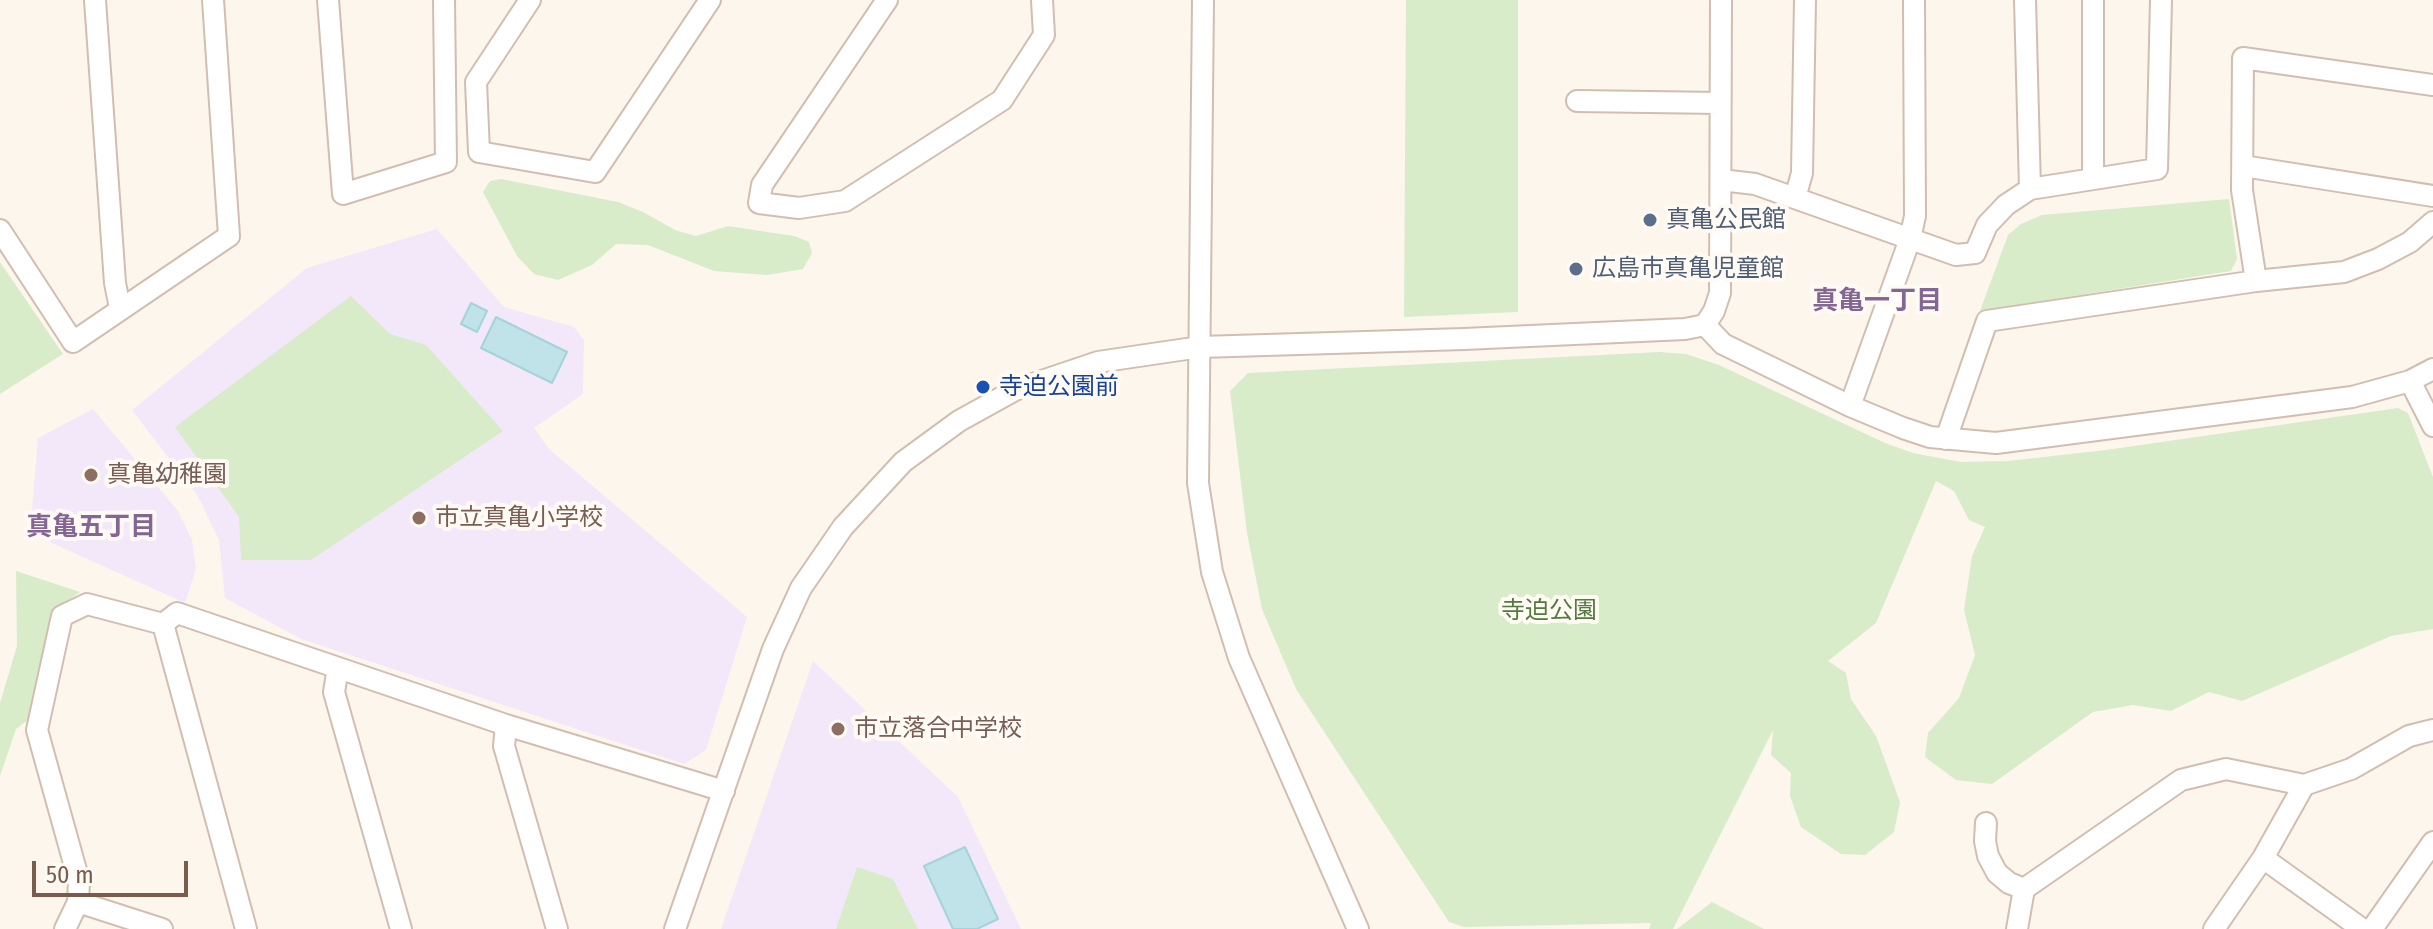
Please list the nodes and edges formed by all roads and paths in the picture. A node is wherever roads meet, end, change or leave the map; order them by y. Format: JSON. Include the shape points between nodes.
{"nodes":[{"id":1,"x":95,"y":0,"type":"edge"},
{"id":2,"x":213,"y":0,"type":"edge"},
{"id":3,"x":328,"y":0,"type":"edge"},
{"id":4,"x":444,"y":0,"type":"edge"},
{"id":5,"x":530,"y":0,"type":"edge"},
{"id":6,"x":710,"y":0,"type":"edge"},
{"id":7,"x":887,"y":0,"type":"edge"},
{"id":8,"x":1042,"y":0,"type":"edge"},
{"id":9,"x":1203,"y":0,"type":"edge"},
{"id":10,"x":1721,"y":0,"type":"edge"},
{"id":11,"x":1805,"y":0,"type":"edge"},
{"id":12,"x":1914,"y":0,"type":"edge"},
{"id":13,"x":2025,"y":0,"type":"edge"},
{"id":14,"x":2093,"y":0,"type":"edge"},
{"id":15,"x":2161,"y":0,"type":"edge"},
{"id":16,"x":2433,"y":85,"type":"edge"},
{"id":17,"x":1577,"y":101,"type":"dead end"},
{"id":18,"x":1720,"y":103,"type":"junction"},
{"id":19,"x":2243,"y":166,"type":"junction"},
{"id":20,"x":2093,"y":179,"type":"junction"},
{"id":21,"x":1721,"y":180,"type":"junction"},
{"id":22,"x":2030,"y":189,"type":"junction"},
{"id":23,"x":2433,"y":196,"type":"edge"},
{"id":24,"x":1795,"y":198,"type":"junction"},
{"id":25,"x":2433,"y":222,"type":"edge"},
{"id":26,"x":0,"y":230,"type":"edge"},
{"id":27,"x":1910,"y":239,"type":"junction"},
{"id":28,"x":2256,"y":281,"type":"junction"},
{"id":29,"x":120,"y":308,"type":"junction"},
{"id":30,"x":1705,"y":325,"type":"junction"},
{"id":31,"x":1200,"y":347,"type":"junction"},
{"id":32,"x":2433,"y":369,"type":"edge"},
{"id":33,"x":2410,"y":381,"type":"junction"},
{"id":34,"x":1850,"y":406,"type":"junction"},
{"id":35,"x":2433,"y":426,"type":"edge"},
{"id":36,"x":1946,"y":439,"type":"junction"},
{"id":37,"x":163,"y":624,"type":"junction"},
{"id":38,"x":338,"y":668,"type":"junction"},
{"id":39,"x":506,"y":725,"type":"junction"},
{"id":40,"x":2433,"y":730,"type":"edge"},
{"id":41,"x":2304,"y":785,"type":"junction"},
{"id":42,"x":724,"y":791,"type":"junction"},
{"id":43,"x":1986,"y":823,"type":"dead end"},
{"id":44,"x":2433,"y":842,"type":"edge"},
{"id":45,"x":2263,"y":858,"type":"junction"},
{"id":46,"x":2024,"y":889,"type":"junction"},
{"id":47,"x":78,"y":902,"type":"junction"},
{"id":48,"x":2360,"y":928,"type":"edge"},
{"id":49,"x":65,"y":929,"type":"edge"},
{"id":50,"x":162,"y":929,"type":"edge"},
{"id":51,"x":246,"y":929,"type":"edge"},
{"id":52,"x":401,"y":929,"type":"edge"},
{"id":53,"x":557,"y":929,"type":"edge"},
{"id":54,"x":675,"y":929,"type":"edge"},
{"id":55,"x":1358,"y":929,"type":"edge"},
{"id":56,"x":2017,"y":929,"type":"edge"},
{"id":57,"x":2214,"y":929,"type":"edge"}],
"edges":[{"from":1,"to":29,"type":"street"},
{"from":2,"to":29,"type":"street","via":[[229,236]]},
{"from":3,"to":4,"type":"street","via":[[343,194],[446,162]]},
{"from":5,"to":6,"type":"street","via":[[476,82],[479,152],[595,172]]},
{"from":7,"to":8,"type":"street","via":[[762,185],[759,203],[799,208],[845,201],[1002,100],[1044,35]]},
{"from":9,"to":31,"type":"street"},
{"from":10,"to":18,"type":"street"},
{"from":11,"to":24,"type":"street","via":[[1802,173]]},
{"from":12,"to":27,"type":"street","via":[[1915,216]]},
{"from":13,"to":22,"type":"street"},
{"from":14,"to":20,"type":"street"},
{"from":15,"to":20,"type":"street","via":[[2157,169]]},
{"from":16,"to":19,"type":"street","via":[[2243,58]]},
{"from":17,"to":18,"type":"street"},
{"from":18,"to":21,"type":"street"},
{"from":19,"to":23,"type":"street"},
{"from":19,"to":28,"type":"street"},
{"from":20,"to":22,"type":"street"},
{"from":21,"to":24,"type":"street","via":[[1755,184]]},
{"from":21,"to":30,"type":"street","via":[[1720,293]]},
{"from":22,"to":27,"type":"street","via":[[1987,225],[1975,253],[1956,255]]},
{"from":24,"to":27,"type":"street"},
{"from":25,"to":28,"type":"street","via":[[2410,242],[2344,272]]},
{"from":26,"to":29,"type":"street","via":[[73,342]]},
{"from":27,"to":34,"type":"street"},
{"from":28,"to":36,"type":"street","via":[[1987,321]]},
{"from":30,"to":31,"type":"street"},
{"from":30,"to":34,"type":"street","via":[[1723,344]]},
{"from":31,"to":42,"type":"street","via":[[1098,362],[1015,390],[959,421],[903,462],[843,527],[801,588],[773,649]]},
{"from":31,"to":55,"type":"street","via":[[1198,483],[1212,572],[1239,658]]},
{"from":32,"to":33,"type":"street"},
{"from":33,"to":35,"type":"street"},
{"from":33,"to":36,"type":"street","via":[[2352,397],[2074,434],[1996,443]]},
{"from":34,"to":36,"type":"street"},
{"from":37,"to":38,"type":"street","via":[[177,613]]},
{"from":37,"to":47,"type":"street","via":[[87,604],[62,616],[37,730],[79,881]]},
{"from":37,"to":51,"type":"street"},
{"from":38,"to":39,"type":"street"},
{"from":38,"to":52,"type":"street","via":[[334,692]]},
{"from":39,"to":42,"type":"street"},
{"from":39,"to":53,"type":"street","via":[[504,746]]},
{"from":40,"to":41,"type":"street"},
{"from":41,"to":45,"type":"street"},
{"from":41,"to":46,"type":"street","via":[[2226,769],[2181,780]]},
{"from":42,"to":54,"type":"street"},
{"from":43,"to":46,"type":"street","via":[[1988,856],[1997,873]]},
{"from":44,"to":48,"type":"street"},
{"from":45,"to":48,"type":"street"},
{"from":45,"to":57,"type":"street"},
{"from":46,"to":56,"type":"street"},
{"from":47,"to":49,"type":"street"},
{"from":47,"to":50,"type":"street"}]}
